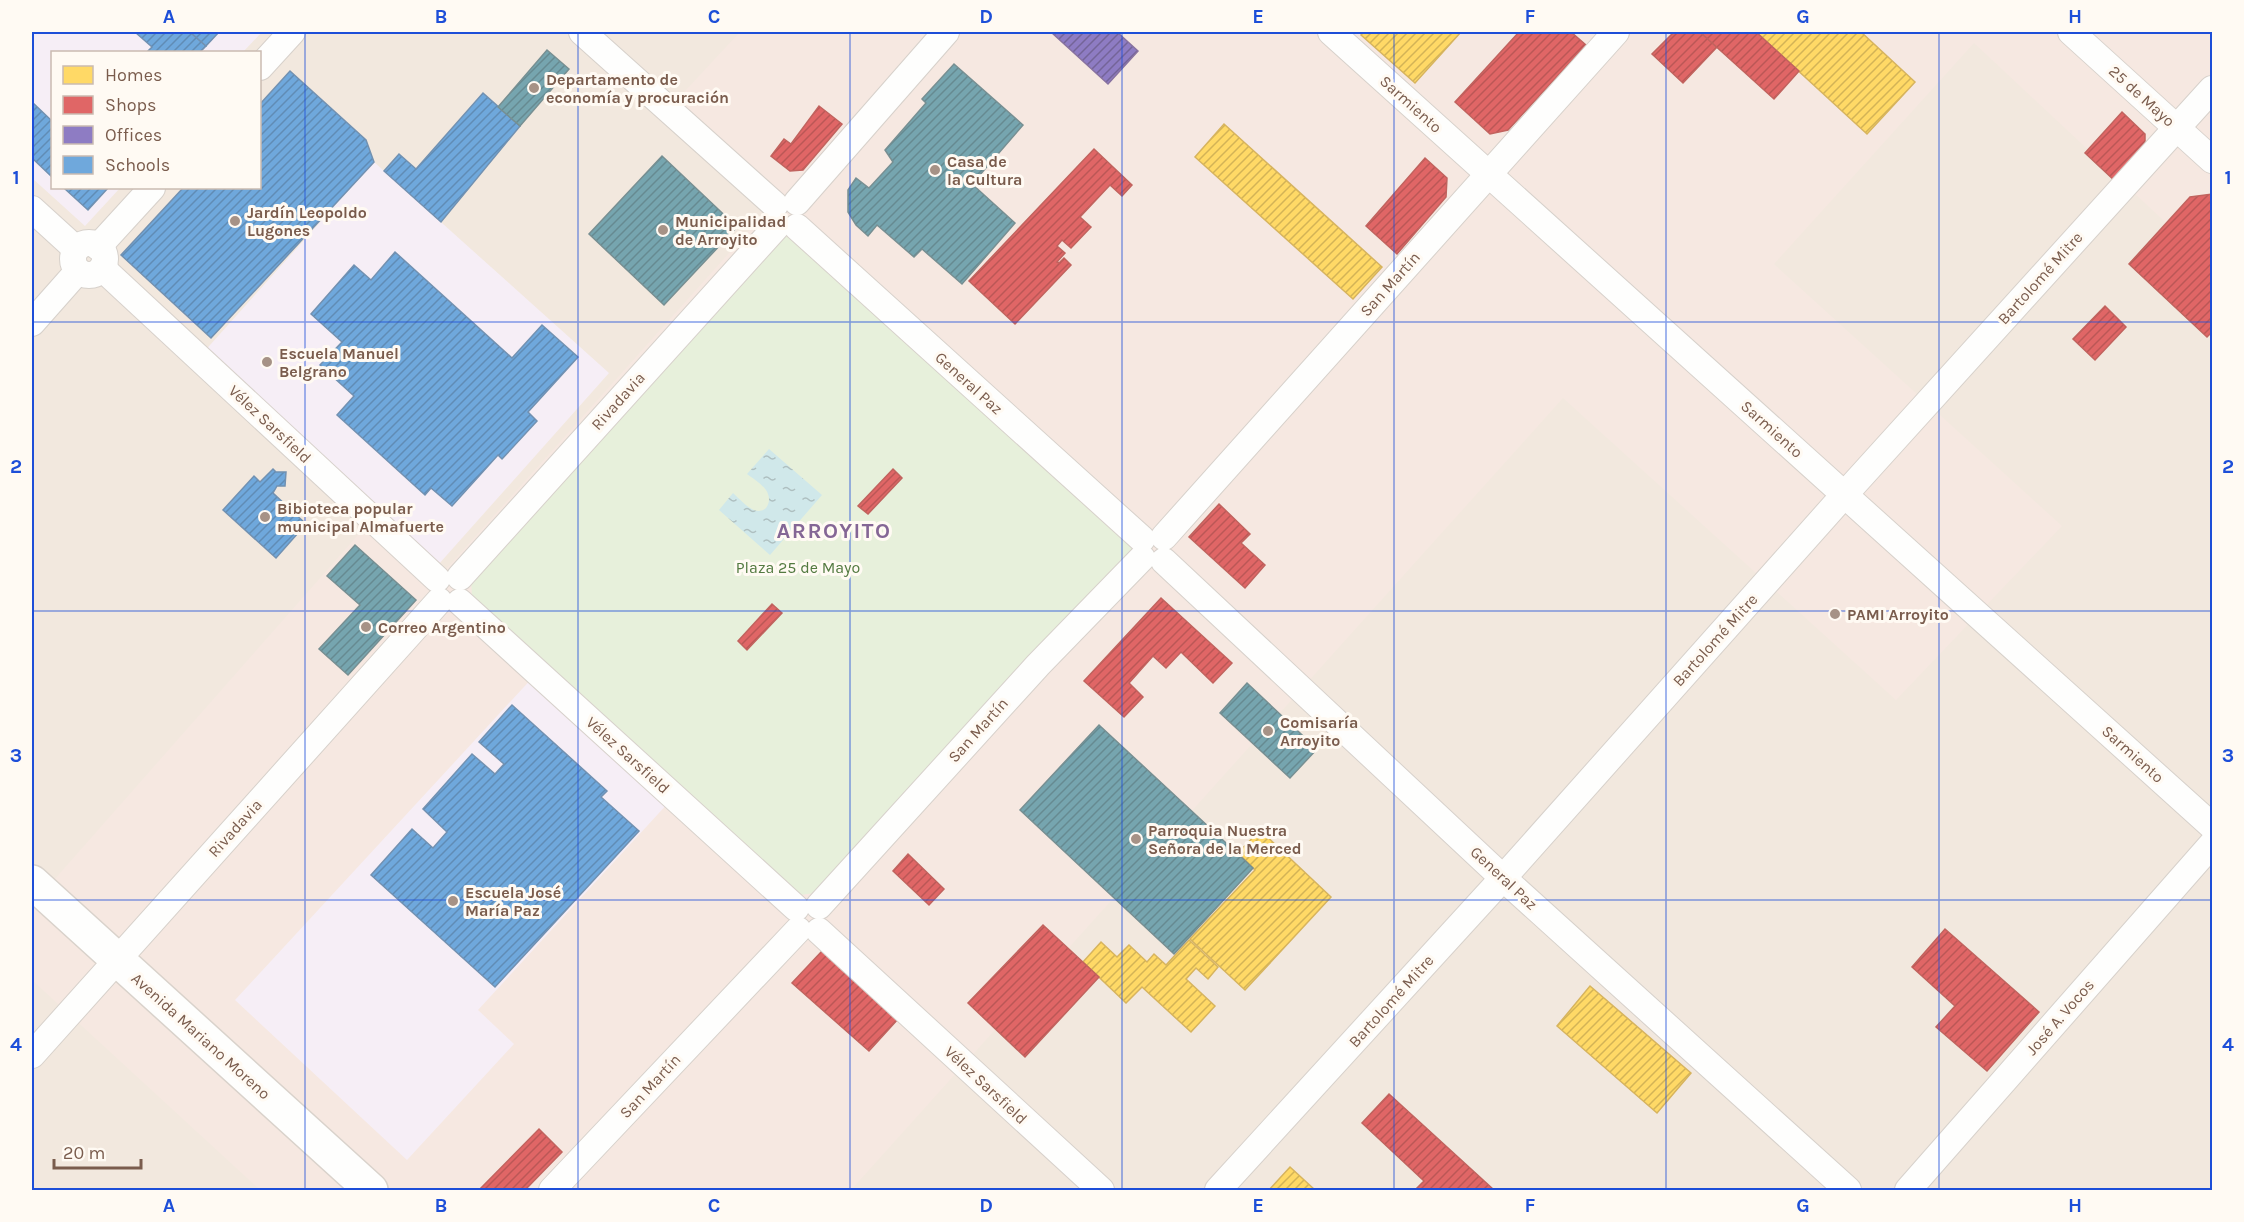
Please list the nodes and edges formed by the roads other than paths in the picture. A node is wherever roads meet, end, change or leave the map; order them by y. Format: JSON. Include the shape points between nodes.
{"nodes":[{"id":1,"x":292,"y":32,"type":"edge"},
{"id":2,"x":582,"y":32,"type":"edge"},
{"id":3,"x":946,"y":32,"type":"edge"},
{"id":4,"x":1331,"y":32,"type":"edge"},
{"id":5,"x":1616,"y":32,"type":"edge"},
{"id":6,"x":2072,"y":32,"type":"edge"},
{"id":7,"x":261,"y":66,"type":"edge"},
{"id":8,"x":2212,"y":89,"type":"edge"},
{"id":9,"x":2177,"y":127,"type":"junction"},
{"id":10,"x":2212,"y":160,"type":"edge"},
{"id":11,"x":1488,"y":173,"type":"junction"},
{"id":12,"x":151,"y":189,"type":"edge"},
{"id":13,"x":32,"y":208,"type":"edge"},
{"id":14,"x":786,"y":215,"type":"junction"},
{"id":15,"x":89,"y":259,"type":"junction"},
{"id":16,"x":32,"y":323,"type":"edge"},
{"id":17,"x":1845,"y":494,"type":"junction"},
{"id":18,"x":1153,"y":549,"type":"junction"},
{"id":19,"x":449,"y":590,"type":"junction"},
{"id":20,"x":2212,"y":826,"type":"edge"},
{"id":21,"x":2212,"y":844,"type":"edge"},
{"id":22,"x":1503,"y":878,"type":"junction"},
{"id":23,"x":32,"y":882,"type":"edge"},
{"id":24,"x":808,"y":919,"type":"junction"},
{"id":25,"x":117,"y":960,"type":"junction"},
{"id":26,"x":32,"y":1055,"type":"edge"},
{"id":27,"x":371,"y":1191,"type":"edge"},
{"id":28,"x":552,"y":1191,"type":"edge"},
{"id":29,"x":1101,"y":1191,"type":"edge"},
{"id":30,"x":1218,"y":1191,"type":"edge"},
{"id":31,"x":1848,"y":1191,"type":"edge"},
{"id":32,"x":1908,"y":1191,"type":"edge"}],
"edges":[{"from":1,"to":7,"type":"street"},
{"from":2,"to":14,"type":"street","name":"General Paz"},
{"from":3,"to":14,"type":"street","name":"Rivadavia"},
{"from":4,"to":11,"type":"street","name":"Sarmiento"},
{"from":5,"to":11,"type":"street","name":"San Martín"},
{"from":6,"to":9,"type":"street","name":"25 de Mayo"},
{"from":8,"to":9,"type":"street","name":"Bartolomé Mitre"},
{"from":9,"to":10,"type":"street","name":"25 de Mayo"},
{"from":9,"to":17,"type":"street","name":"Bartolomé Mitre"},
{"from":11,"to":17,"type":"street","name":"Sarmiento"},
{"from":11,"to":18,"type":"street","name":"San Martín"},
{"from":12,"to":15,"type":"street"},
{"from":13,"to":15,"type":"street","name":"Vélez Sarsfield"},
{"from":14,"to":18,"type":"street","name":"General Paz"},
{"from":14,"to":19,"type":"street","name":"Rivadavia"},
{"from":15,"to":16,"type":"street"},
{"from":15,"to":19,"type":"street","name":"Vélez Sarsfield"},
{"from":17,"to":20,"type":"street","name":"Sarmiento"},
{"from":17,"to":22,"type":"street","name":"Bartolomé Mitre"},
{"from":18,"to":22,"type":"street","name":"General Paz"},
{"from":18,"to":24,"type":"street","name":"San Martín","via":[[1038,665]]},
{"from":19,"to":24,"type":"street","name":"Vélez Sarsfield"},
{"from":19,"to":25,"type":"street","name":"Rivadavia"},
{"from":21,"to":32,"type":"street","name":"José A. Vocos"},
{"from":22,"to":30,"type":"street","name":"Bartolomé Mitre"},
{"from":22,"to":31,"type":"street","name":"General Paz"},
{"from":23,"to":25,"type":"main road","name":"Avenida Mariano Moreno"},
{"from":24,"to":28,"type":"street","name":"San Martín"},
{"from":24,"to":29,"type":"street","name":"Vélez Sarsfield"},
{"from":25,"to":26,"type":"street","name":"Rivadavia"},
{"from":25,"to":27,"type":"main road","name":"Avenida Mariano Moreno"}]}
